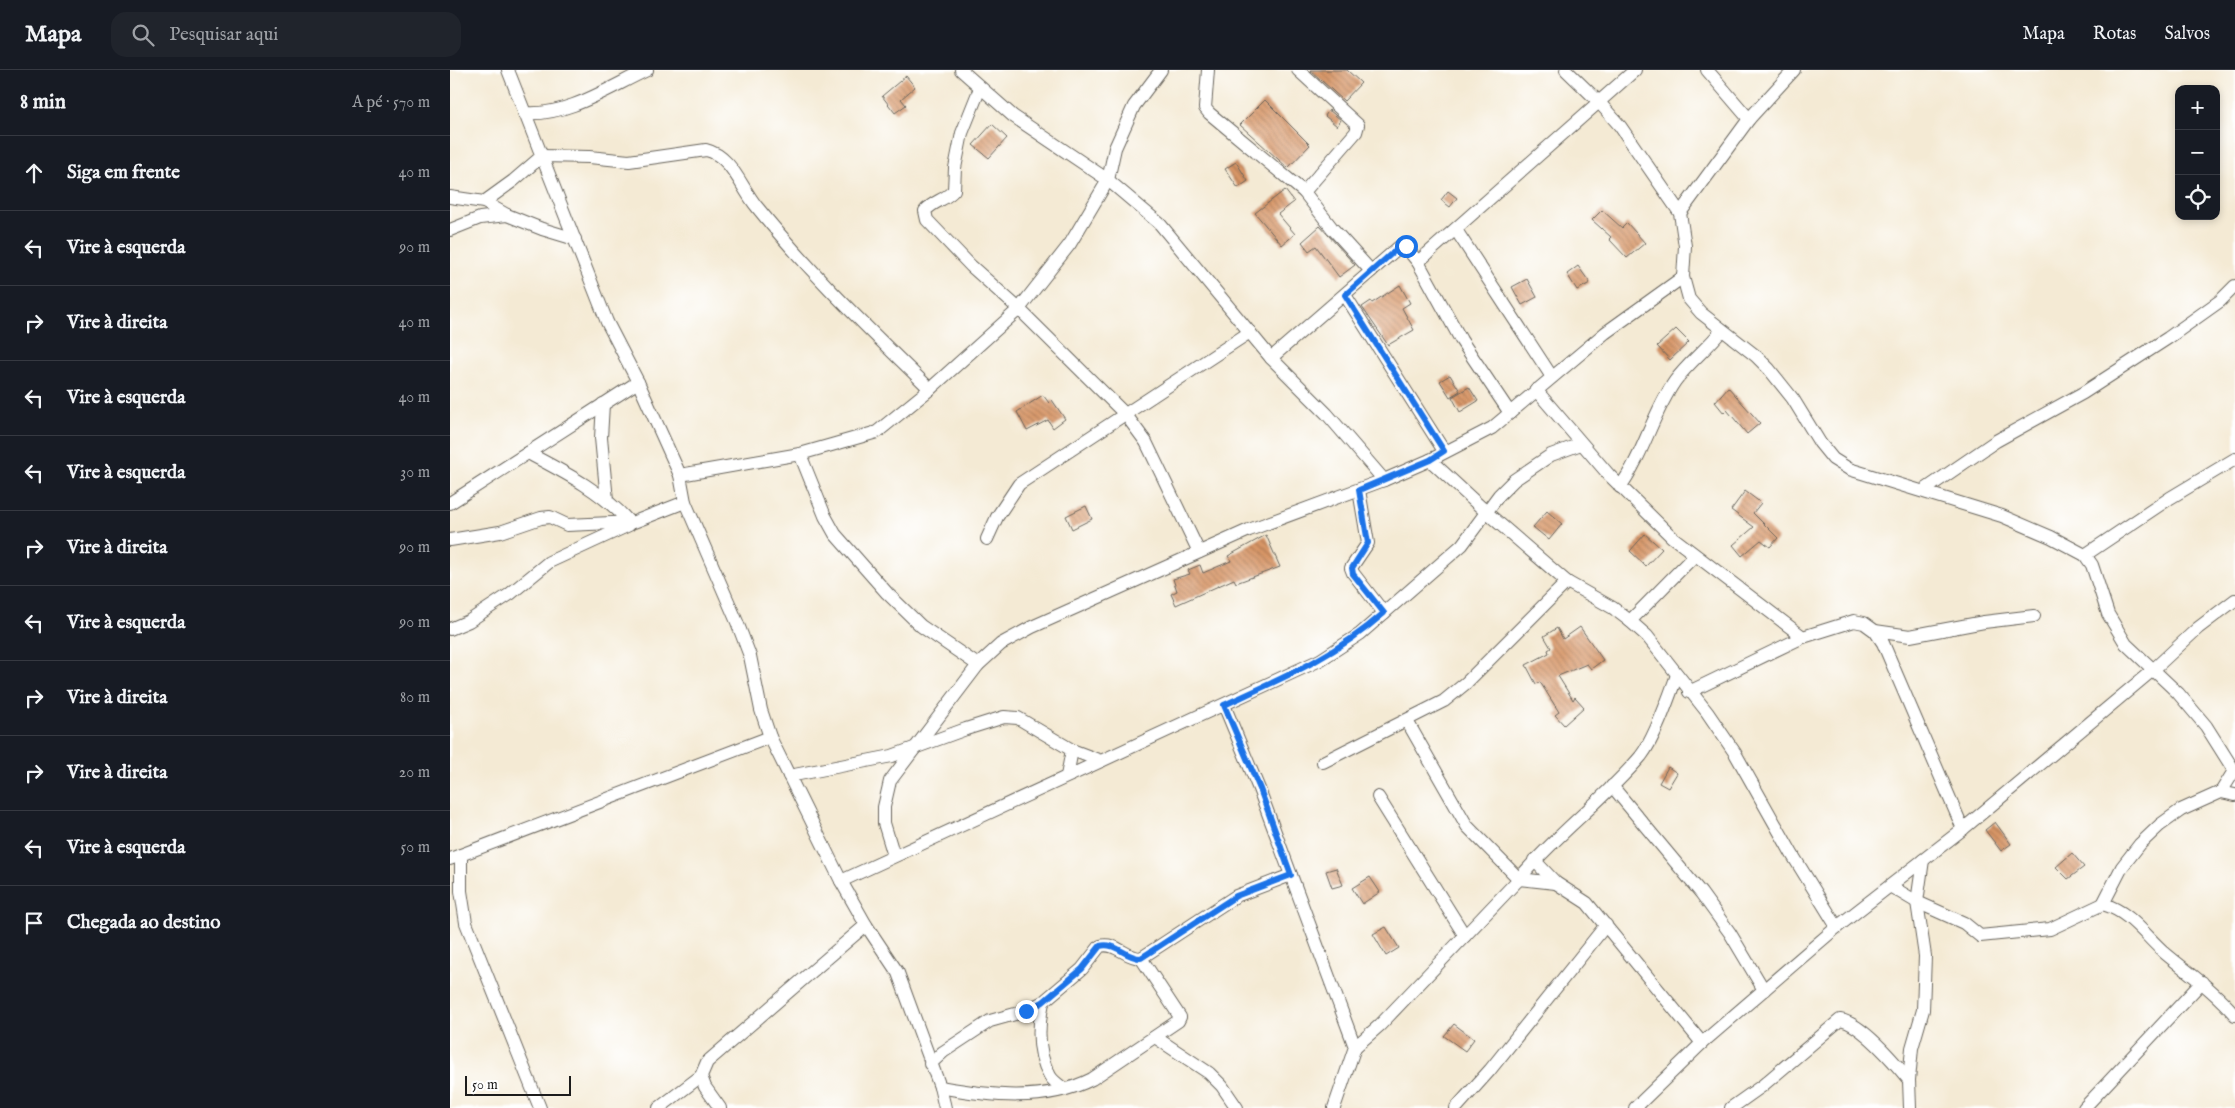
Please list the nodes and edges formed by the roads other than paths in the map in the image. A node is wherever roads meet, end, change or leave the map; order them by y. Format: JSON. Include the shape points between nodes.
{"nodes":[{"id":1,"x":508,"y":70,"type":"edge"},
{"id":2,"x":647,"y":70,"type":"edge"},
{"id":3,"x":961,"y":70,"type":"edge"},
{"id":4,"x":1161,"y":70,"type":"edge"},
{"id":5,"x":1208,"y":70,"type":"edge"},
{"id":6,"x":1298,"y":70,"type":"edge"},
{"id":7,"x":1566,"y":70,"type":"edge"},
{"id":8,"x":1635,"y":70,"type":"edge"},
{"id":9,"x":1707,"y":70,"type":"edge"},
{"id":10,"x":1794,"y":70,"type":"edge"},
{"id":11,"x":980,"y":88,"type":"junction"},
{"id":12,"x":1598,"y":101,"type":"junction"},
{"id":13,"x":524,"y":113,"type":"junction"},
{"id":14,"x":1749,"y":119,"type":"junction"},
{"id":15,"x":542,"y":156,"type":"junction"},
{"id":16,"x":1108,"y":180,"type":"junction"},
{"id":17,"x":1304,"y":192,"type":"junction"},
{"id":18,"x":450,"y":197,"type":"edge"},
{"id":19,"x":484,"y":202,"type":"junction"},
{"id":20,"x":1680,"y":212,"type":"junction"},
{"id":21,"x":507,"y":215,"type":"junction"},
{"id":22,"x":450,"y":230,"type":"edge"},
{"id":23,"x":1456,"y":230,"type":"junction"},
{"id":24,"x":575,"y":239,"type":"junction"},
{"id":25,"x":1418,"y":262,"type":"junction"},
{"id":26,"x":1371,"y":271,"type":"junction"},
{"id":27,"x":1683,"y":278,"type":"junction"},
{"id":28,"x":2235,"y":286,"type":"edge"},
{"id":29,"x":1345,"y":295,"type":"junction"},
{"id":30,"x":1019,"y":309,"type":"junction"},
{"id":31,"x":1722,"y":330,"type":"junction"},
{"id":32,"x":1250,"y":332,"type":"junction"},
{"id":33,"x":1271,"y":358,"type":"junction"},
{"id":34,"x":1552,"y":377,"type":"junction"},
{"id":35,"x":638,"y":382,"type":"junction"},
{"id":36,"x":930,"y":389,"type":"junction"},
{"id":37,"x":1536,"y":390,"type":"junction"},
{"id":38,"x":603,"y":404,"type":"junction"},
{"id":39,"x":1510,"y":413,"type":"junction"},
{"id":40,"x":1126,"y":415,"type":"junction"},
{"id":41,"x":1581,"y":444,"type":"junction"},
{"id":42,"x":1444,"y":451,"type":"junction"},
{"id":43,"x":528,"y":453,"type":"junction"},
{"id":44,"x":800,"y":454,"type":"junction"},
{"id":45,"x":2235,"y":459,"type":"edge"},
{"id":46,"x":1430,"y":460,"type":"junction"},
{"id":47,"x":680,"y":475,"type":"junction"},
{"id":48,"x":1384,"y":480,"type":"junction"},
{"id":49,"x":1620,"y":487,"type":"junction"},
{"id":50,"x":1359,"y":490,"type":"junction"},
{"id":51,"x":1923,"y":491,"type":"junction"},
{"id":52,"x":607,"y":500,"type":"junction"},
{"id":53,"x":685,"y":502,"type":"junction"},
{"id":54,"x":450,"y":503,"type":"edge"},
{"id":55,"x":1486,"y":512,"type":"junction"},
{"id":56,"x":631,"y":522,"type":"junction"},
{"id":57,"x":450,"y":540,"type":"edge"},
{"id":58,"x":987,"y":540,"type":"dead end"},
{"id":59,"x":1199,"y":552,"type":"junction"},
{"id":60,"x":2085,"y":555,"type":"junction"},
{"id":61,"x":1694,"y":556,"type":"junction"},
{"id":62,"x":1567,"y":582,"type":"junction"},
{"id":63,"x":2235,"y":600,"type":"edge"},
{"id":64,"x":1384,"y":613,"type":"junction"},
{"id":65,"x":2034,"y":616,"type":"dead end"},
{"id":66,"x":1630,"y":620,"type":"junction"},
{"id":67,"x":450,"y":629,"type":"edge"},
{"id":68,"x":1875,"y":631,"type":"junction"},
{"id":69,"x":1803,"y":637,"type":"junction"},
{"id":70,"x":978,"y":665,"type":"junction"},
{"id":71,"x":2154,"y":669,"type":"junction"},
{"id":72,"x":1677,"y":675,"type":"junction"},
{"id":73,"x":1689,"y":692,"type":"junction"},
{"id":74,"x":1224,"y":705,"type":"junction"},
{"id":75,"x":1407,"y":721,"type":"junction"},
{"id":76,"x":770,"y":737,"type":"junction"},
{"id":77,"x":916,"y":746,"type":"junction"},
{"id":78,"x":1072,"y":750,"type":"junction"},
{"id":79,"x":1101,"y":761,"type":"junction"},
{"id":80,"x":1323,"y":762,"type":"dead end"},
{"id":81,"x":2235,"y":771,"type":"edge"},
{"id":82,"x":789,"y":776,"type":"junction"},
{"id":83,"x":1067,"y":776,"type":"junction"},
{"id":84,"x":1612,"y":786,"type":"junction"},
{"id":85,"x":2221,"y":792,"type":"junction"},
{"id":86,"x":2235,"y":795,"type":"edge"},
{"id":87,"x":1378,"y":797,"type":"dead end"},
{"id":88,"x":1963,"y":829,"type":"junction"},
{"id":89,"x":894,"y":856,"type":"junction"},
{"id":90,"x":455,"y":857,"type":"edge"},
{"id":91,"x":1534,"y":860,"type":"junction"},
{"id":92,"x":1923,"y":860,"type":"junction"},
{"id":93,"x":1291,"y":875,"type":"junction"},
{"id":94,"x":1519,"y":879,"type":"junction"},
{"id":95,"x":841,"y":881,"type":"junction"},
{"id":96,"x":1556,"y":883,"type":"junction"},
{"id":97,"x":1890,"y":886,"type":"junction"},
{"id":98,"x":1917,"y":902,"type":"junction"},
{"id":99,"x":2103,"y":904,"type":"junction"},
{"id":100,"x":866,"y":925,"type":"junction"},
{"id":101,"x":1606,"y":925,"type":"junction"},
{"id":102,"x":1837,"y":927,"type":"junction"},
{"id":103,"x":1465,"y":936,"type":"junction"},
{"id":104,"x":1141,"y":958,"type":"junction"},
{"id":105,"x":2202,"y":982,"type":"junction"},
{"id":106,"x":1764,"y":990,"type":"junction"},
{"id":107,"x":1043,"y":1002,"type":"junction"},
{"id":108,"x":2235,"y":1016,"type":"edge"},
{"id":109,"x":1155,"y":1037,"type":"junction"},
{"id":110,"x":1702,"y":1043,"type":"junction"},
{"id":111,"x":1355,"y":1047,"type":"junction"},
{"id":112,"x":1912,"y":1048,"type":"junction"},
{"id":113,"x":1890,"y":1058,"type":"junction"},
{"id":114,"x":930,"y":1064,"type":"junction"},
{"id":115,"x":701,"y":1076,"type":"junction"},
{"id":116,"x":1909,"y":1080,"type":"junction"},
{"id":117,"x":940,"y":1087,"type":"junction"},
{"id":118,"x":1064,"y":1089,"type":"junction"},
{"id":119,"x":540,"y":1108,"type":"edge"},
{"id":120,"x":659,"y":1108,"type":"edge"},
{"id":121,"x":720,"y":1108,"type":"edge"},
{"id":122,"x":946,"y":1108,"type":"edge"},
{"id":123,"x":1237,"y":1108,"type":"edge"},
{"id":124,"x":1334,"y":1108,"type":"edge"},
{"id":125,"x":1456,"y":1108,"type":"edge"},
{"id":126,"x":1635,"y":1108,"type":"edge"},
{"id":127,"x":1731,"y":1108,"type":"edge"},
{"id":128,"x":1910,"y":1108,"type":"edge"},
{"id":129,"x":2084,"y":1108,"type":"edge"}],
"edges":[{"from":1,"to":13,"type":"street"},
{"from":2,"to":13,"type":"street","via":[[555,112]]},
{"from":3,"to":11,"type":"street"},
{"from":4,"to":16,"type":"street","via":[[1134,106],[1115,148]]},
{"from":5,"to":17,"type":"street","via":[[1205,108]]},
{"from":6,"to":17,"type":"street","via":[[1358,125],[1356,132]]},
{"from":7,"to":12,"type":"street"},
{"from":8,"to":12,"type":"street"},
{"from":9,"to":14,"type":"street"},
{"from":10,"to":14,"type":"street"},
{"from":11,"to":16,"type":"street","via":[[1013,116]]},
{"from":11,"to":30,"type":"street","via":[[962,133],[954,190],[925,211],[927,220],[971,266]]},
{"from":12,"to":20,"type":"street","via":[[1620,126]]},
{"from":12,"to":23,"type":"street"},
{"from":13,"to":15,"type":"street"},
{"from":14,"to":20,"type":"street"},
{"from":15,"to":19,"type":"street"},
{"from":15,"to":24,"type":"street"},
{"from":15,"to":36,"type":"street","via":[[629,161],[706,150],[716,152],[724,158],[755,206],[820,280]]},
{"from":16,"to":30,"type":"street","via":[[1070,244]]},
{"from":16,"to":32,"type":"street","via":[[1160,224]]},
{"from":17,"to":26,"type":"street"},
{"from":18,"to":19,"type":"street"},
{"from":19,"to":21,"type":"street"},
{"from":20,"to":27,"type":"street","via":[[1685,246]]},
{"from":21,"to":22,"type":"street","via":[[480,218]]},
{"from":21,"to":24,"type":"street"},
{"from":23,"to":25,"type":"street"},
{"from":23,"to":34,"type":"street"},
{"from":24,"to":35,"type":"street","via":[[608,322]]},
{"from":25,"to":26,"type":"street","via":[[1402,245]]},
{"from":25,"to":39,"type":"street","via":[[1461,340]]},
{"from":26,"to":29,"type":"street"},
{"from":27,"to":31,"type":"street","via":[[1689,299]]},
{"from":27,"to":34,"type":"street","via":[[1605,333]]},
{"from":28,"to":51,"type":"street","via":[[2220,301],[2168,338],[2083,393],[1996,441]]},
{"from":29,"to":33,"type":"street"},
{"from":29,"to":42,"type":"street"},
{"from":30,"to":36,"type":"street"},
{"from":30,"to":40,"type":"street"},
{"from":31,"to":49,"type":"street","via":[[1676,381],[1636,463]]},
{"from":31,"to":51,"type":"street","via":[[1769,369],[1833,459],[1849,470]]},
{"from":32,"to":33,"type":"street"},
{"from":32,"to":40,"type":"street"},
{"from":33,"to":48,"type":"street","via":[[1327,414]]},
{"from":34,"to":37,"type":"street"},
{"from":35,"to":38,"type":"street"},
{"from":35,"to":47,"type":"street"},
{"from":36,"to":44,"type":"street","via":[[877,432]]},
{"from":37,"to":39,"type":"street"},
{"from":37,"to":41,"type":"street"},
{"from":38,"to":43,"type":"street"},
{"from":38,"to":52,"type":"street","via":[[601,438]]},
{"from":39,"to":42,"type":"street","via":[[1492,428]]},
{"from":40,"to":58,"type":"street","via":[[1019,484],[997,517]]},
{"from":40,"to":59,"type":"street","via":[[1146,442]]},
{"from":41,"to":49,"type":"street"},
{"from":41,"to":55,"type":"street","via":[[1551,455],[1514,480]]},
{"from":42,"to":46,"type":"street"},
{"from":43,"to":52,"type":"street"},
{"from":43,"to":54,"type":"street"},
{"from":44,"to":47,"type":"street"},
{"from":44,"to":70,"type":"street","via":[[835,534],[921,626]]},
{"from":45,"to":60,"type":"street"},
{"from":46,"to":48,"type":"street"},
{"from":46,"to":55,"type":"street"},
{"from":47,"to":53,"type":"street"},
{"from":48,"to":50,"type":"street"},
{"from":49,"to":61,"type":"street"},
{"from":50,"to":59,"type":"street"},
{"from":50,"to":64,"type":"street","via":[[1368,543],[1352,568],[1353,574]]},
{"from":51,"to":60,"type":"street","via":[[2002,516]]},
{"from":52,"to":56,"type":"street"},
{"from":53,"to":56,"type":"street"},
{"from":53,"to":76,"type":"street","via":[[750,656]]},
{"from":55,"to":62,"type":"street"},
{"from":55,"to":64,"type":"street","via":[[1462,545]]},
{"from":56,"to":57,"type":"street","via":[[567,525],[550,517],[500,532]]},
{"from":56,"to":67,"type":"street","via":[[549,562],[510,594],[469,621]]},
{"from":59,"to":70,"type":"street","via":[[1032,627],[1002,644]]},
{"from":60,"to":71,"type":"street","via":[[2092,566],[2108,614],[2126,644]]},
{"from":61,"to":66,"type":"street"},
{"from":61,"to":69,"type":"street"},
{"from":62,"to":66,"type":"street"},
{"from":62,"to":75,"type":"street","via":[[1466,683],[1444,701]]},
{"from":63,"to":71,"type":"street","via":[[2198,628]]},
{"from":64,"to":74,"type":"street","via":[[1360,634],[1320,660]]},
{"from":65,"to":68,"type":"street","via":[[1910,636]]},
{"from":66,"to":72,"type":"street","via":[[1647,636]]},
{"from":68,"to":69,"type":"street","via":[[1854,621]]},
{"from":68,"to":88,"type":"street"},
{"from":69,"to":73,"type":"street"},
{"from":70,"to":77,"type":"street"},
{"from":71,"to":81,"type":"street","via":[[2206,726]]},
{"from":71,"to":88,"type":"street"},
{"from":72,"to":73,"type":"street"},
{"from":72,"to":84,"type":"street","via":[[1642,754]]},
{"from":73,"to":102,"type":"street","via":[[1735,753]]},
{"from":74,"to":79,"type":"street"},
{"from":74,"to":93,"type":"street","via":[[1260,789]]},
{"from":75,"to":80,"type":"street"},
{"from":75,"to":94,"type":"street","via":[[1467,826]]},
{"from":76,"to":82,"type":"street"},
{"from":76,"to":90,"type":"street"},
{"from":77,"to":78,"type":"street","via":[[1004,717],[1018,718]]},
{"from":77,"to":82,"type":"street","via":[[892,756]]},
{"from":77,"to":89,"type":"street","via":[[890,781],[884,807],[884,822]]},
{"from":78,"to":79,"type":"street"},
{"from":78,"to":83,"type":"street"},
{"from":79,"to":83,"type":"street"},
{"from":81,"to":85,"type":"street"},
{"from":82,"to":95,"type":"street"},
{"from":83,"to":89,"type":"street"},
{"from":84,"to":91,"type":"street"},
{"from":84,"to":106,"type":"street","via":[[1730,933]]},
{"from":85,"to":86,"type":"street"},
{"from":85,"to":99,"type":"street","via":[[2181,810],[2160,825],[2122,867]]},
{"from":87,"to":103,"type":"street"},
{"from":88,"to":92,"type":"street"},
{"from":89,"to":95,"type":"street"},
{"from":90,"to":119,"type":"street","via":[[466,923]]},
{"from":91,"to":94,"type":"street"},
{"from":91,"to":96,"type":"street"},
{"from":92,"to":97,"type":"street"},
{"from":92,"to":98,"type":"street"},
{"from":93,"to":104,"type":"street","via":[[1236,896]]},
{"from":93,"to":111,"type":"street"},
{"from":94,"to":96,"type":"street"},
{"from":94,"to":103,"type":"street"},
{"from":95,"to":100,"type":"street"},
{"from":96,"to":101,"type":"street","via":[[1587,903]]},
{"from":97,"to":98,"type":"street"},
{"from":97,"to":102,"type":"street"},
{"from":98,"to":99,"type":"street","via":[[1964,923],[1980,936],[2050,929]]},
{"from":98,"to":112,"type":"street","via":[[1925,971],[1923,1010]]},
{"from":99,"to":105,"type":"street","via":[[2118,909],[2134,921]]},
{"from":100,"to":114,"type":"street","via":[[898,973]]},
{"from":100,"to":115,"type":"street","via":[[710,1058]]},
{"from":101,"to":110,"type":"street"},
{"from":101,"to":125,"type":"street"},
{"from":102,"to":106,"type":"street"},
{"from":103,"to":111,"type":"street"},
{"from":104,"to":107,"type":"street","via":[[1135,958],[1113,945],[1100,946],[1082,969]]},
{"from":104,"to":109,"type":"street","via":[[1180,1018]]},
{"from":105,"to":108,"type":"street"},
{"from":105,"to":129,"type":"street"},
{"from":106,"to":110,"type":"street"},
{"from":107,"to":114,"type":"street","via":[[1026,1011],[990,1021]]},
{"from":107,"to":118,"type":"street","via":[[1039,1021],[1042,1056],[1050,1077]]},
{"from":109,"to":118,"type":"street","via":[[1092,1079]]},
{"from":109,"to":123,"type":"street","via":[[1209,1073]]},
{"from":110,"to":126,"type":"street"},
{"from":111,"to":124,"type":"street"},
{"from":112,"to":113,"type":"street"},
{"from":112,"to":116,"type":"street"},
{"from":113,"to":116,"type":"street"},
{"from":113,"to":127,"type":"street","via":[[1855,1027],[1840,1020]]},
{"from":114,"to":117,"type":"street"},
{"from":115,"to":120,"type":"street"},
{"from":115,"to":121,"type":"street"},
{"from":116,"to":128,"type":"street"},
{"from":117,"to":118,"type":"street","via":[[988,1095],[1023,1095]]},
{"from":117,"to":122,"type":"street"}]}
